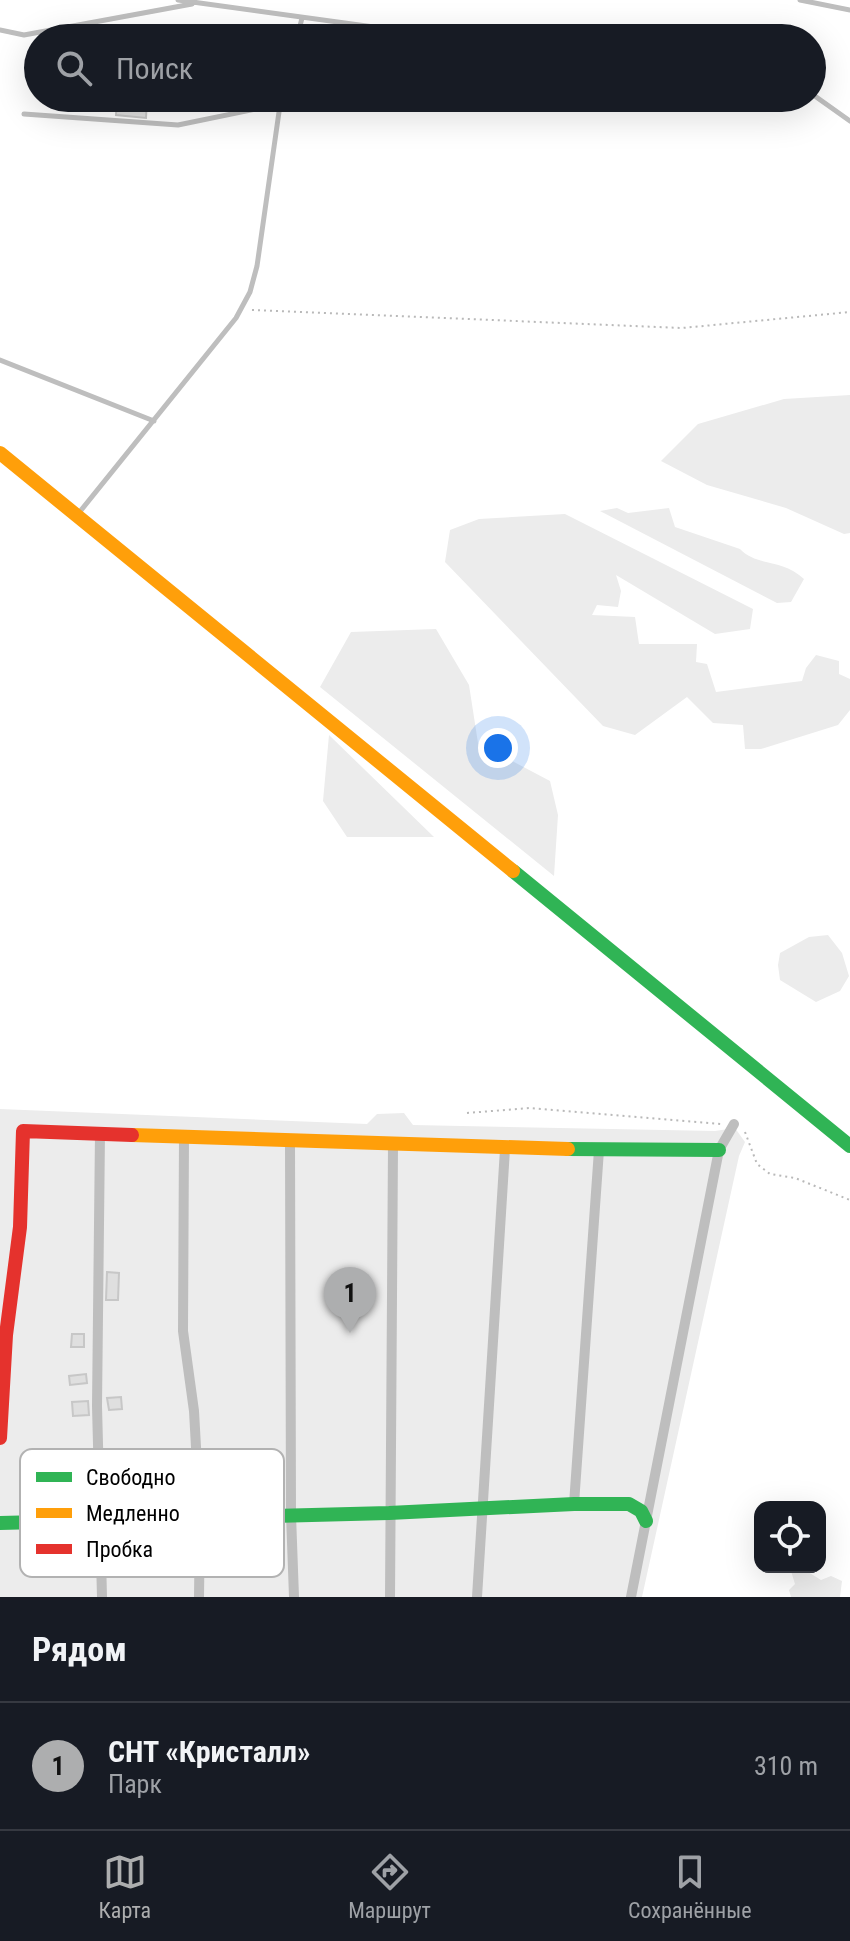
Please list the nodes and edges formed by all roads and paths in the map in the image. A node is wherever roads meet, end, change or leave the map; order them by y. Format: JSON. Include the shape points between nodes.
{"nodes":[{"id":1,"x":178,"y":0,"type":"edge"},
{"id":2,"x":800,"y":0,"type":"edge"},
{"id":3,"x":196,"y":3,"type":"junction"},
{"id":4,"x":850,"y":10,"type":"edge"},
{"id":5,"x":302,"y":18,"type":"junction"},
{"id":6,"x":83,"y":24,"type":"edge"},
{"id":7,"x":300,"y":24,"type":"edge"},
{"id":8,"x":348,"y":24,"type":"edge"},
{"id":9,"x":0,"y":30,"type":"edge"},
{"id":10,"x":24,"y":35,"type":"edge"},
{"id":11,"x":826,"y":104,"type":"edge"},
{"id":12,"x":234,"y":112,"type":"edge"},
{"id":13,"x":279,"y":112,"type":"edge"},
{"id":14,"x":24,"y":114,"type":"dead end"},
{"id":15,"x":850,"y":121,"type":"edge"},
{"id":16,"x":240,"y":310,"type":"junction"},
{"id":17,"x":850,"y":312,"type":"edge"},
{"id":18,"x":0,"y":360,"type":"edge"},
{"id":19,"x":154,"y":421,"type":"junction"},
{"id":20,"x":0,"y":453,"type":"edge"},
{"id":21,"x":77,"y":515,"type":"junction"},
{"id":22,"x":467,"y":1113,"type":"dead end"},
{"id":23,"x":734,"y":1124,"type":"junction"},
{"id":24,"x":100,"y":1133,"type":"junction"},
{"id":25,"x":184,"y":1138,"type":"junction"},
{"id":26,"x":290,"y":1143,"type":"junction"},
{"id":27,"x":393,"y":1145,"type":"junction"},
{"id":28,"x":850,"y":1146,"type":"edge"},
{"id":29,"x":505,"y":1149,"type":"junction"},
{"id":30,"x":599,"y":1150,"type":"junction"},
{"id":31,"x":719,"y":1150,"type":"junction"},
{"id":32,"x":850,"y":1200,"type":"edge"},
{"id":33,"x":0,"y":1438,"type":"edge"},
{"id":34,"x":98,"y":1449,"type":"edge"},
{"id":35,"x":196,"y":1449,"type":"edge"},
{"id":36,"x":574,"y":1504,"type":"junction"},
{"id":37,"x":482,"y":1509,"type":"junction"},
{"id":38,"x":389,"y":1513,"type":"junction"},
{"id":39,"x":284,"y":1515,"type":"edge"},
{"id":40,"x":291,"y":1515,"type":"junction"},
{"id":41,"x":646,"y":1521,"type":"junction"},
{"id":42,"x":0,"y":1523,"type":"edge"},
{"id":43,"x":20,"y":1523,"type":"edge"},
{"id":44,"x":101,"y":1577,"type":"edge"},
{"id":45,"x":199,"y":1577,"type":"edge"},
{"id":46,"x":102,"y":1597,"type":"edge"},
{"id":47,"x":199,"y":1597,"type":"edge"},
{"id":48,"x":294,"y":1597,"type":"edge"},
{"id":49,"x":390,"y":1597,"type":"edge"},
{"id":50,"x":477,"y":1597,"type":"edge"},
{"id":51,"x":631,"y":1597,"type":"edge"}],
"edges":[{"from":1,"to":3,"type":"lane"},
{"from":2,"to":4,"type":"lane"},
{"from":3,"to":5,"type":"lane"},
{"from":3,"to":6,"type":"lane"},
{"from":5,"to":7,"type":"lane"},
{"from":5,"to":8,"type":"lane"},
{"from":9,"to":10,"type":"lane"},
{"from":11,"to":15,"type":"lane"},
{"from":12,"to":14,"type":"lane","via":[[178,125]]},
{"from":13,"to":16,"type":"lane","via":[[257,266]]},
{"from":16,"to":17,"type":"path","via":[[682,328]]},
{"from":16,"to":19,"type":"lane"},
{"from":18,"to":19,"type":"lane"},
{"from":19,"to":21,"type":"lane"},
{"from":20,"to":21,"type":"street"},
{"from":21,"to":28,"type":"street"},
{"from":22,"to":23,"type":"path","via":[[530,1108]]},
{"from":23,"to":31,"type":"street"},
{"from":23,"to":32,"type":"path","via":[[746,1133],[757,1164],[770,1174]]},
{"from":24,"to":25,"type":"street"},
{"from":24,"to":33,"type":"street","via":[[23,1131],[20,1227]]},
{"from":24,"to":34,"type":"street"},
{"from":25,"to":26,"type":"street"},
{"from":25,"to":35,"type":"street","via":[[183,1331]]},
{"from":26,"to":27,"type":"street"},
{"from":26,"to":40,"type":"street"},
{"from":27,"to":29,"type":"street"},
{"from":27,"to":38,"type":"street"},
{"from":29,"to":30,"type":"street"},
{"from":29,"to":37,"type":"street"},
{"from":30,"to":31,"type":"street"},
{"from":30,"to":36,"type":"street"},
{"from":31,"to":41,"type":"street"},
{"from":36,"to":37,"type":"street"},
{"from":36,"to":41,"type":"street","via":[[629,1504]]},
{"from":37,"to":38,"type":"street"},
{"from":37,"to":50,"type":"street"},
{"from":38,"to":40,"type":"street"},
{"from":38,"to":49,"type":"street"},
{"from":39,"to":40,"type":"street"},
{"from":40,"to":48,"type":"street"},
{"from":41,"to":51,"type":"street"},
{"from":42,"to":43,"type":"street"},
{"from":44,"to":46,"type":"street"},
{"from":45,"to":47,"type":"street"}]}
